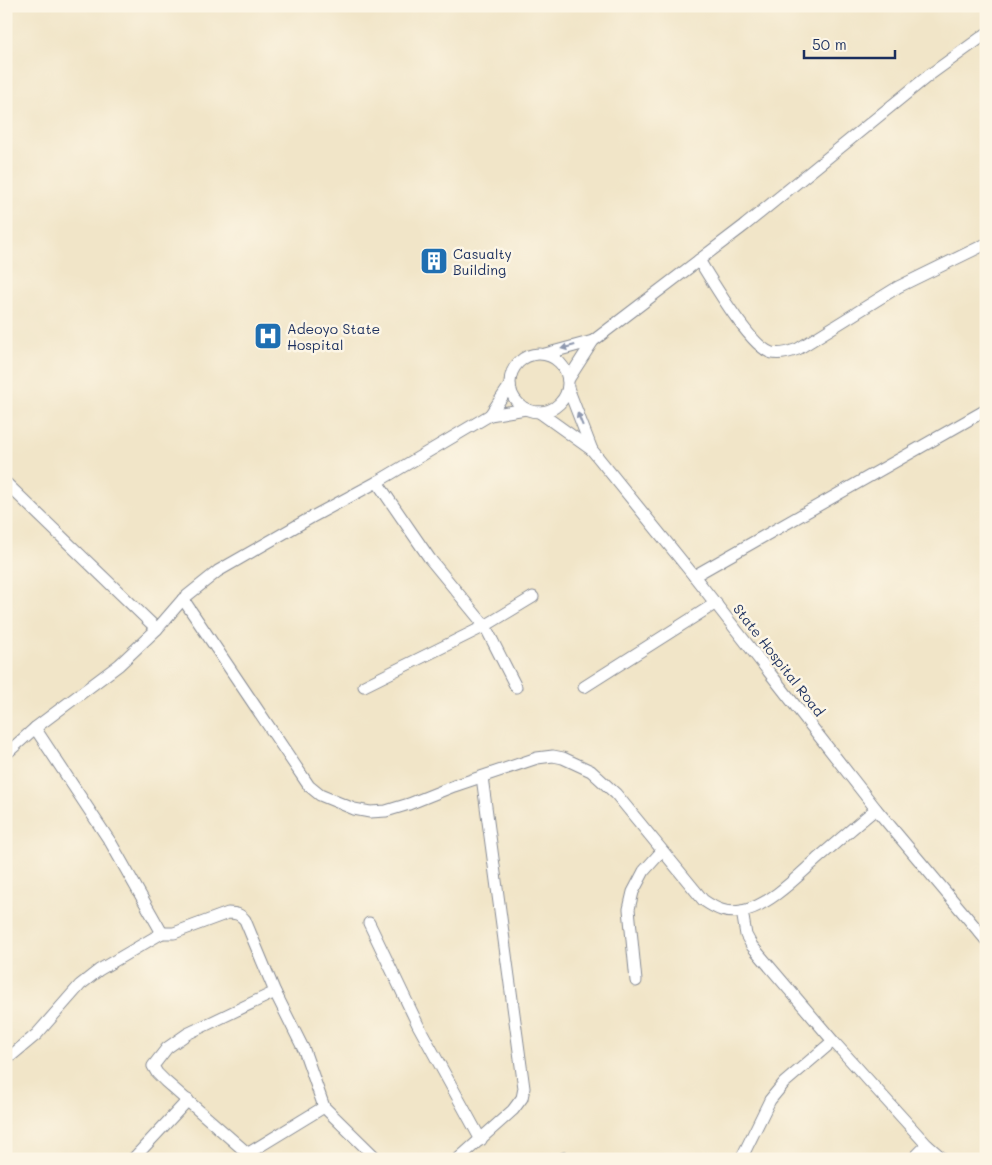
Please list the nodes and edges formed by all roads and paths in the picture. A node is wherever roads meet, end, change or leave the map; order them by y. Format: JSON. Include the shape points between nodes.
{"nodes":[{"id":1,"x":986,"y":34,"type":"edge"},
{"id":2,"x":986,"y":244,"type":"edge"},
{"id":3,"x":699,"y":260,"type":"junction"},
{"id":4,"x":593,"y":341,"type":"junction"},
{"id":5,"x":545,"y":354,"type":"junction"},
{"id":6,"x":568,"y":384,"type":"junction"},
{"id":7,"x":510,"y":385,"type":"junction"},
{"id":8,"x":526,"y":409,"type":"junction"},
{"id":9,"x":986,"y":410,"type":"edge"},
{"id":10,"x":539,"y":412,"type":"junction"},
{"id":11,"x":490,"y":415,"type":"junction"},
{"id":12,"x":592,"y":450,"type":"junction"},
{"id":13,"x":377,"y":482,"type":"junction"},
{"id":14,"x":6,"y":483,"type":"edge"},
{"id":15,"x":694,"y":576,"type":"junction"},
{"id":16,"x":533,"y":596,"type":"dead end"},
{"id":17,"x":183,"y":599,"type":"junction"},
{"id":18,"x":716,"y":603,"type":"junction"},
{"id":19,"x":486,"y":626,"type":"junction"},
{"id":20,"x":157,"y":629,"type":"junction"},
{"id":21,"x":364,"y":686,"type":"dead end"},
{"id":22,"x":516,"y":687,"type":"dead end"},
{"id":23,"x":584,"y":687,"type":"dead end"},
{"id":24,"x":35,"y":728,"type":"junction"},
{"id":25,"x":6,"y":754,"type":"edge"},
{"id":26,"x":482,"y":776,"type":"junction"},
{"id":27,"x":876,"y":809,"type":"junction"},
{"id":28,"x":662,"y":851,"type":"junction"},
{"id":29,"x":742,"y":911,"type":"junction"},
{"id":30,"x":369,"y":923,"type":"dead end"},
{"id":31,"x":162,"y":933,"type":"junction"},
{"id":32,"x":986,"y":940,"type":"edge"},
{"id":33,"x":636,"y":982,"type":"dead end"},
{"id":34,"x":275,"y":992,"type":"junction"},
{"id":35,"x":833,"y":1041,"type":"junction"},
{"id":36,"x":6,"y":1060,"type":"edge"},
{"id":37,"x":188,"y":1100,"type":"junction"},
{"id":38,"x":324,"y":1108,"type":"junction"},
{"id":39,"x":480,"y":1140,"type":"junction"},
{"id":40,"x":927,"y":1145,"type":"junction"},
{"id":41,"x":250,"y":1156,"type":"edge"},
{"id":42,"x":132,"y":1159,"type":"edge"},
{"id":43,"x":377,"y":1159,"type":"edge"},
{"id":44,"x":458,"y":1159,"type":"edge"},
{"id":45,"x":741,"y":1159,"type":"edge"},
{"id":46,"x":914,"y":1159,"type":"edge"},
{"id":47,"x":942,"y":1159,"type":"edge"}],
"edges":[{"from":1,"to":3,"type":"street","via":[[928,76]]},
{"from":2,"to":3,"type":"street","via":[[898,287],[798,349],[785,353],[772,353],[758,345]]},
{"from":3,"to":4,"type":"street"},
{"from":4,"to":5,"type":"street","one_way":true},
{"from":4,"to":6,"type":"street"},
{"from":5,"to":6,"type":"street","via":[[563,366]]},
{"from":5,"to":7,"type":"street","via":[[523,359],[513,370]]},
{"from":6,"to":10,"type":"street","via":[[561,403]]},
{"from":12,"to":6,"type":"street","name":"State Hospital Road","one_way":true},
{"from":7,"to":8,"type":"street","via":[[515,399]]},
{"from":7,"to":11,"type":"street"},
{"from":8,"to":10,"type":"street"},
{"from":8,"to":11,"type":"street"},
{"from":9,"to":15,"type":"street"},
{"from":10,"to":12,"type":"street"},
{"from":11,"to":13,"type":"street"},
{"from":12,"to":15,"type":"street","name":"State Hospital Road"},
{"from":13,"to":17,"type":"street","via":[[218,571]]},
{"from":13,"to":19,"type":"street","via":[[430,558]]},
{"from":14,"to":20,"type":"street"},
{"from":15,"to":18,"type":"street","name":"State Hospital Road"},
{"from":16,"to":19,"type":"street"},
{"from":17,"to":20,"type":"street"},
{"from":17,"to":26,"type":"street","via":[[309,786],[320,795],[354,810],[386,811]]},
{"from":18,"to":23,"type":"street"},
{"from":18,"to":27,"type":"street","name":"State Hospital Road"},
{"from":19,"to":21,"type":"street"},
{"from":19,"to":22,"type":"street"},
{"from":20,"to":24,"type":"street","via":[[119,665]]},
{"from":24,"to":25,"type":"street"},
{"from":24,"to":31,"type":"street","via":[[111,843]]},
{"from":26,"to":28,"type":"street","via":[[537,758],[553,756],[577,763],[616,794]]},
{"from":26,"to":39,"type":"street","via":[[524,1088],[522,1098],[513,1110]]},
{"from":27,"to":29,"type":"street","via":[[786,886]]},
{"from":27,"to":32,"type":"street","name":"State Hospital Road"},
{"from":28,"to":29,"type":"street","via":[[703,900],[716,910]]},
{"from":28,"to":33,"type":"street","via":[[644,871],[633,892],[629,909]]},
{"from":29,"to":35,"type":"street","via":[[746,935],[752,946]]},
{"from":30,"to":39,"type":"street","via":[[418,1025]]},
{"from":31,"to":34,"type":"street","via":[[174,933],[228,913],[240,915]]},
{"from":31,"to":36,"type":"street","via":[[80,985],[37,1034]]},
{"from":34,"to":37,"type":"street","via":[[187,1034],[160,1055],[153,1066],[157,1073]]},
{"from":34,"to":38,"type":"street","via":[[304,1050]]},
{"from":35,"to":40,"type":"street"},
{"from":35,"to":45,"type":"street","via":[[784,1082],[770,1100]]},
{"from":37,"to":41,"type":"street"},
{"from":37,"to":42,"type":"street"},
{"from":38,"to":41,"type":"street"},
{"from":38,"to":43,"type":"street"},
{"from":39,"to":44,"type":"street"},
{"from":40,"to":46,"type":"street"},
{"from":40,"to":47,"type":"street"}]}
